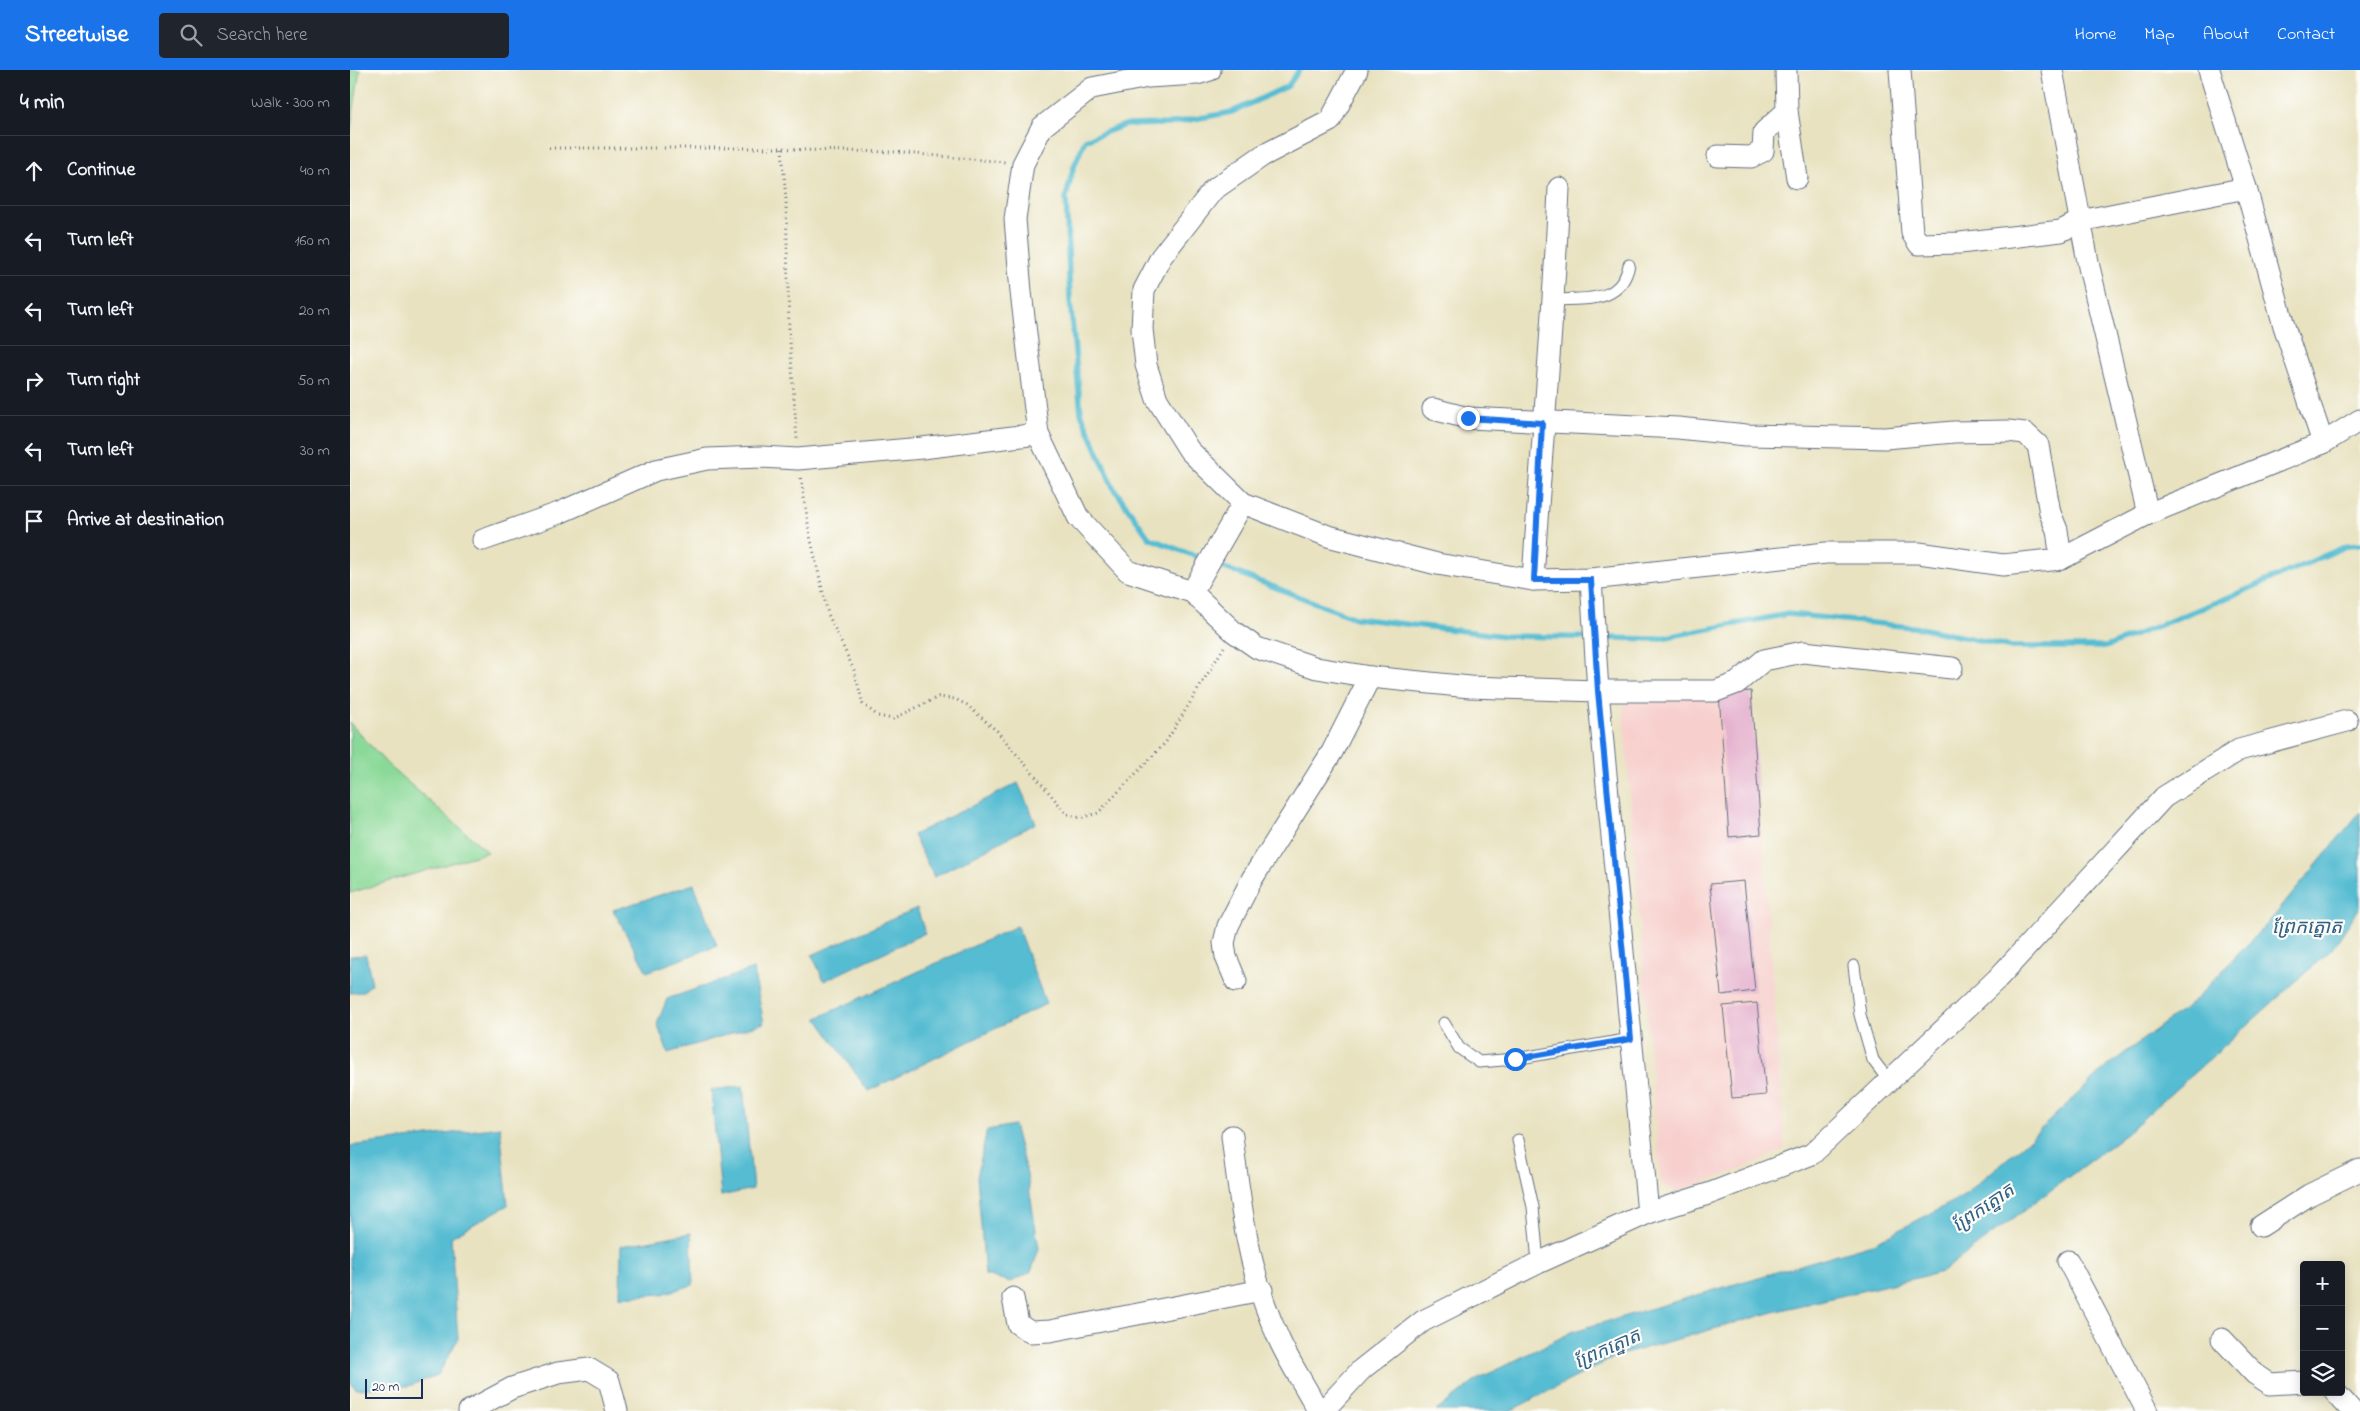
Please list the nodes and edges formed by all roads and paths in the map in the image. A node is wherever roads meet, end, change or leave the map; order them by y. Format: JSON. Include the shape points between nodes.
{"nodes":[{"id":1,"x":1210,"y":70,"type":"edge"},
{"id":2,"x":1357,"y":70,"type":"edge"},
{"id":3,"x":1786,"y":70,"type":"edge"},
{"id":4,"x":1900,"y":70,"type":"edge"},
{"id":5,"x":2052,"y":70,"type":"edge"},
{"id":6,"x":2209,"y":70,"type":"edge"},
{"id":7,"x":1787,"y":111,"type":"junction"},
{"id":8,"x":549,"y":148,"type":"dead end"},
{"id":9,"x":782,"y":148,"type":"junction"},
{"id":10,"x":1718,"y":156,"type":"dead end"},
{"id":11,"x":1023,"y":164,"type":"junction"},
{"id":12,"x":1797,"y":178,"type":"dead end"},
{"id":13,"x":1559,"y":188,"type":"dead end"},
{"id":14,"x":2246,"y":188,"type":"junction"},
{"id":15,"x":2080,"y":221,"type":"junction"},
{"id":16,"x":1629,"y":265,"type":"dead end"},
{"id":17,"x":1554,"y":300,"type":"junction"},
{"id":18,"x":1433,"y":409,"type":"dead end"},
{"id":19,"x":2360,"y":420,"type":"edge"},
{"id":20,"x":1542,"y":423,"type":"junction"},
{"id":21,"x":1038,"y":434,"type":"junction"},
{"id":22,"x":2323,"y":443,"type":"junction"},
{"id":23,"x":798,"y":459,"type":"junction"},
{"id":24,"x":1243,"y":503,"type":"junction"},
{"id":25,"x":2148,"y":514,"type":"junction"},
{"id":26,"x":483,"y":540,"type":"dead end"},
{"id":27,"x":2061,"y":559,"type":"junction"},
{"id":28,"x":1534,"y":580,"type":"junction"},
{"id":29,"x":1591,"y":580,"type":"junction"},
{"id":30,"x":1192,"y":592,"type":"junction"},
{"id":31,"x":1234,"y":632,"type":"junction"},
{"id":32,"x":1952,"y":668,"type":"dead end"},
{"id":33,"x":1370,"y":677,"type":"junction"},
{"id":34,"x":1598,"y":691,"type":"junction"},
{"id":35,"x":2347,"y":721,"type":"dead end"},
{"id":36,"x":1854,"y":966,"type":"dead end"},
{"id":37,"x":1236,"y":981,"type":"dead end"},
{"id":38,"x":1444,"y":1022,"type":"dead end"},
{"id":39,"x":1631,"y":1039,"type":"junction"},
{"id":40,"x":1889,"y":1082,"type":"junction"},
{"id":41,"x":1232,"y":1136,"type":"dead end"},
{"id":42,"x":1518,"y":1140,"type":"dead end"},
{"id":43,"x":2360,"y":1170,"type":"edge"},
{"id":44,"x":1648,"y":1213,"type":"junction"},
{"id":45,"x":2261,"y":1226,"type":"dead end"},
{"id":46,"x":2068,"y":1261,"type":"dead end"},
{"id":47,"x":1538,"y":1263,"type":"junction"},
{"id":48,"x":1262,"y":1290,"type":"junction"},
{"id":49,"x":1012,"y":1298,"type":"dead end"},
{"id":50,"x":2222,"y":1339,"type":"dead end"},
{"id":51,"x":2300,"y":1382,"type":"edge"},
{"id":52,"x":2339,"y":1396,"type":"edge"},
{"id":53,"x":469,"y":1411,"type":"edge"},
{"id":54,"x":617,"y":1411,"type":"edge"},
{"id":55,"x":1318,"y":1411,"type":"edge"},
{"id":56,"x":1323,"y":1411,"type":"edge"},
{"id":57,"x":2147,"y":1411,"type":"edge"},
{"id":58,"x":2352,"y":1411,"type":"edge"}],
"edges":[{"from":1,"to":11,"type":"street","via":[[1092,88],[1042,127]]},
{"from":2,"to":24,"type":"street","via":[[1330,121],[1262,156],[1213,190],[1161,257],[1144,290],[1146,365],[1157,400],[1189,450]]},
{"from":3,"to":7,"type":"street"},
{"from":4,"to":15,"type":"street","via":[[1912,232],[1919,244],[1960,243],[2061,231]]},
{"from":5,"to":15,"type":"street"},
{"from":6,"to":14,"type":"street"},
{"from":7,"to":10,"type":"street","via":[[1764,132],[1763,151],[1752,157]]},
{"from":7,"to":12,"type":"street"},
{"from":8,"to":9,"type":"path"},
{"from":9,"to":11,"type":"path","via":[[904,153]]},
{"from":9,"to":23,"type":"path"},
{"from":11,"to":21,"type":"street","via":[[1015,219]]},
{"from":13,"to":17,"type":"street"},
{"from":14,"to":15,"type":"street"},
{"from":14,"to":22,"type":"street","via":[[2284,326]]},
{"from":15,"to":25,"type":"street"},
{"from":16,"to":17,"type":"lane","via":[[1626,279],[1611,294]]},
{"from":17,"to":20,"type":"street"},
{"from":18,"to":20,"type":"street","via":[[1468,418]]},
{"from":19,"to":22,"type":"street"},
{"from":20,"to":27,"type":"street","via":[[1819,437],[2026,433],[2038,445]]},
{"from":20,"to":28,"type":"street"},
{"from":21,"to":23,"type":"street"},
{"from":21,"to":30,"type":"street","via":[[1078,517],[1128,571]]},
{"from":22,"to":25,"type":"street"},
{"from":23,"to":26,"type":"street","via":[[707,459],[656,470],[559,513]]},
{"from":23,"to":31,"type":"path","via":[[810,536],[828,614],[854,670],[863,704],[878,716],[893,719],[938,697],[955,699],[967,705],[997,731],[1066,814],[1080,818],[1098,813],[1166,742]]},
{"from":24,"to":28,"type":"street","via":[[1328,536],[1437,564]]},
{"from":24,"to":30,"type":"street"},
{"from":25,"to":27,"type":"street"},
{"from":27,"to":29,"type":"street","via":[[2004,565],[1919,553],[1826,553]]},
{"from":28,"to":29,"type":"street"},
{"from":29,"to":34,"type":"street"},
{"from":30,"to":31,"type":"street"},
{"from":31,"to":33,"type":"street","via":[[1257,648],[1317,668]]},
{"from":32,"to":34,"type":"street","via":[[1803,652],[1764,660],[1737,683],[1716,691]]},
{"from":33,"to":34,"type":"street","via":[[1470,687]]},
{"from":33,"to":37,"type":"street","via":[[1332,752],[1252,878],[1228,926],[1224,943],[1226,957]]},
{"from":34,"to":39,"type":"street"},
{"from":35,"to":40,"type":"street","via":[[2239,750],[2164,797],[1997,979]]},
{"from":36,"to":40,"type":"lane","via":[[1860,1015],[1873,1060]]},
{"from":38,"to":39,"type":"lane","via":[[1459,1048],[1479,1062]]},
{"from":39,"to":44,"type":"street"},
{"from":40,"to":44,"type":"street","via":[[1812,1154],[1711,1193]]},
{"from":41,"to":48,"type":"street","via":[[1248,1242]]},
{"from":42,"to":47,"type":"lane","via":[[1534,1207]]},
{"from":43,"to":45,"type":"street"},
{"from":44,"to":47,"type":"street"},
{"from":46,"to":57,"type":"street"},
{"from":47,"to":56,"type":"street","via":[[1423,1321],[1362,1369]]},
{"from":48,"to":49,"type":"street","via":[[1050,1331],[1030,1332],[1018,1324]]},
{"from":48,"to":55,"type":"street","via":[[1277,1337]]},
{"from":50,"to":51,"type":"street","via":[[2255,1374],[2270,1384]]},
{"from":52,"to":58,"type":"street"},
{"from":53,"to":54,"type":"street","via":[[512,1388],[558,1373],[589,1369],[609,1381]]}]}
